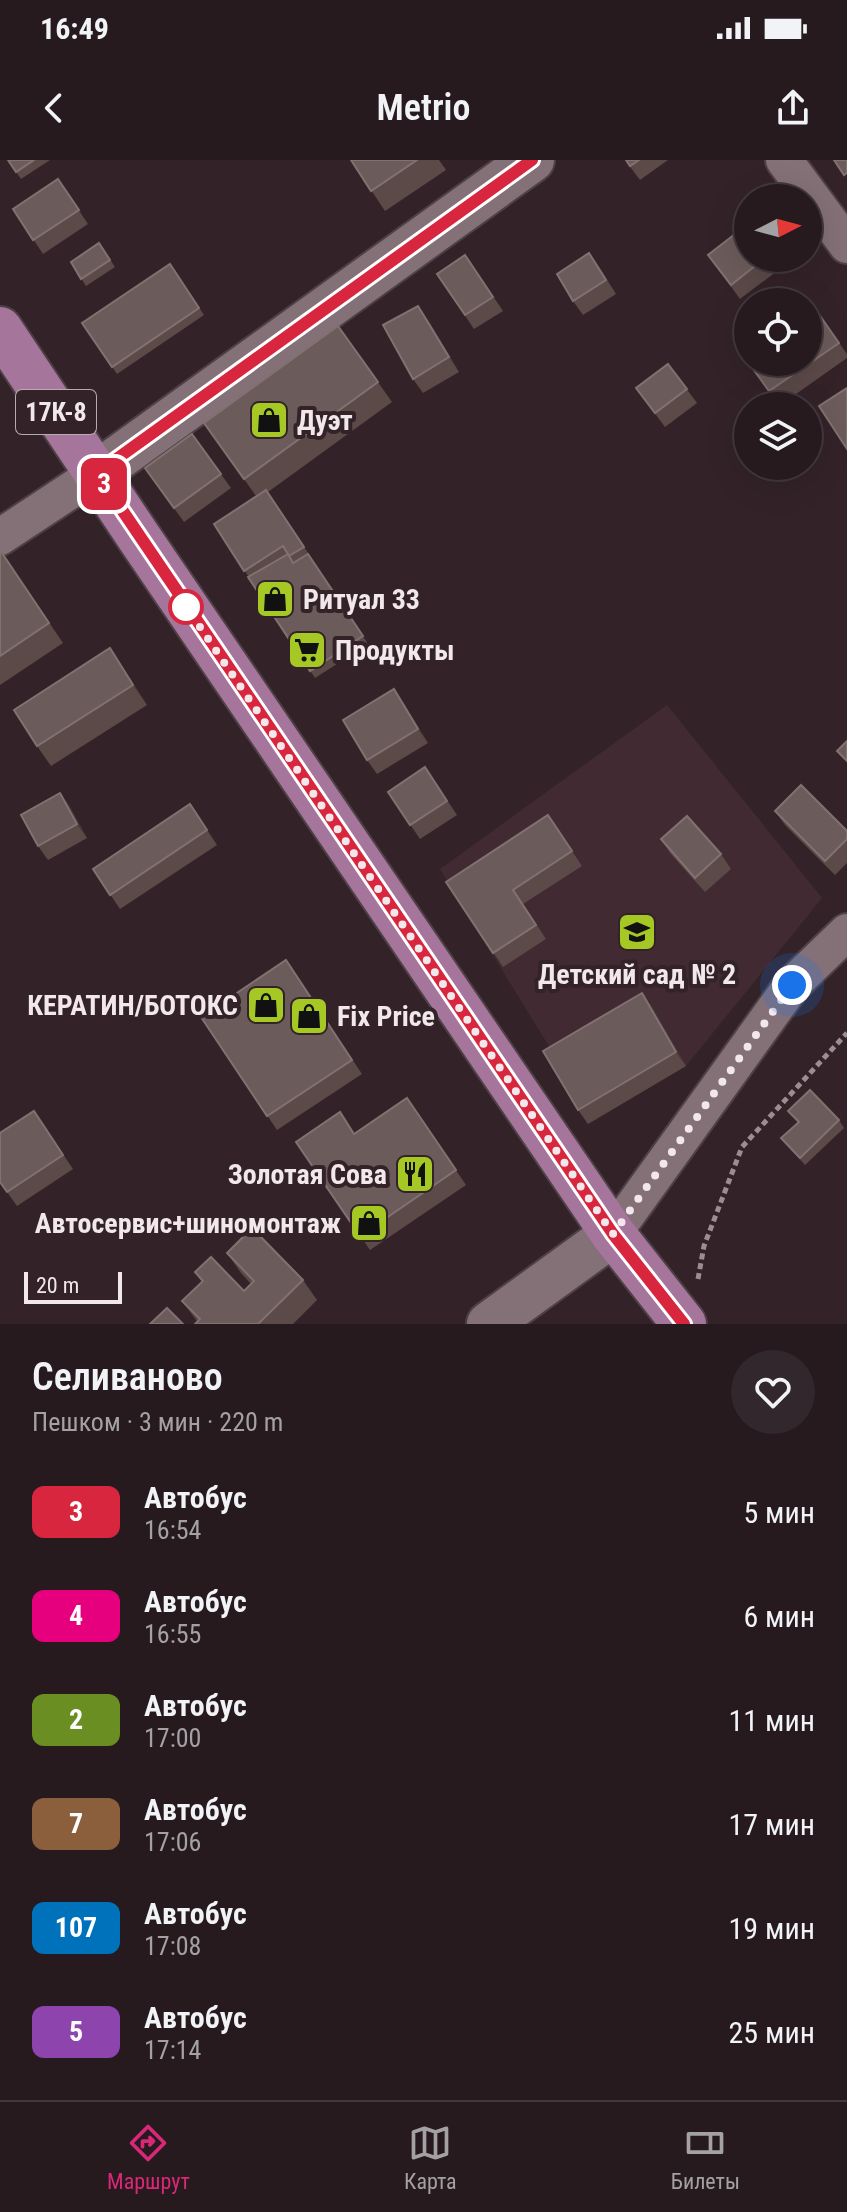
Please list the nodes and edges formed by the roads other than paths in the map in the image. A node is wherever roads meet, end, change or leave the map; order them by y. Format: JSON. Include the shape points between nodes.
{"nodes":[{"id":1,"x":532,"y":160,"type":"edge"},
{"id":2,"x":784,"y":160,"type":"edge"},
{"id":3,"x":847,"y":245,"type":"edge"},
{"id":4,"x":0,"y":329,"type":"edge"},
{"id":5,"x":97,"y":473,"type":"junction"},
{"id":6,"x":0,"y":537,"type":"edge"},
{"id":7,"x":847,"y":932,"type":"edge"},
{"id":8,"x":613,"y":1234,"type":"junction"},
{"id":9,"x":489,"y":1324,"type":"edge"},
{"id":10,"x":684,"y":1324,"type":"edge"}],
"edges":[{"from":1,"to":5,"type":"main road"},
{"from":2,"to":3,"type":"street"},
{"from":4,"to":5,"type":"main road","number":"17К-8"},
{"from":5,"to":6,"type":"street"},
{"from":5,"to":8,"type":"main road"},
{"from":7,"to":8,"type":"street","via":[[792,985]]},
{"from":8,"to":9,"type":"main road"},
{"from":8,"to":10,"type":"main road"}]}
